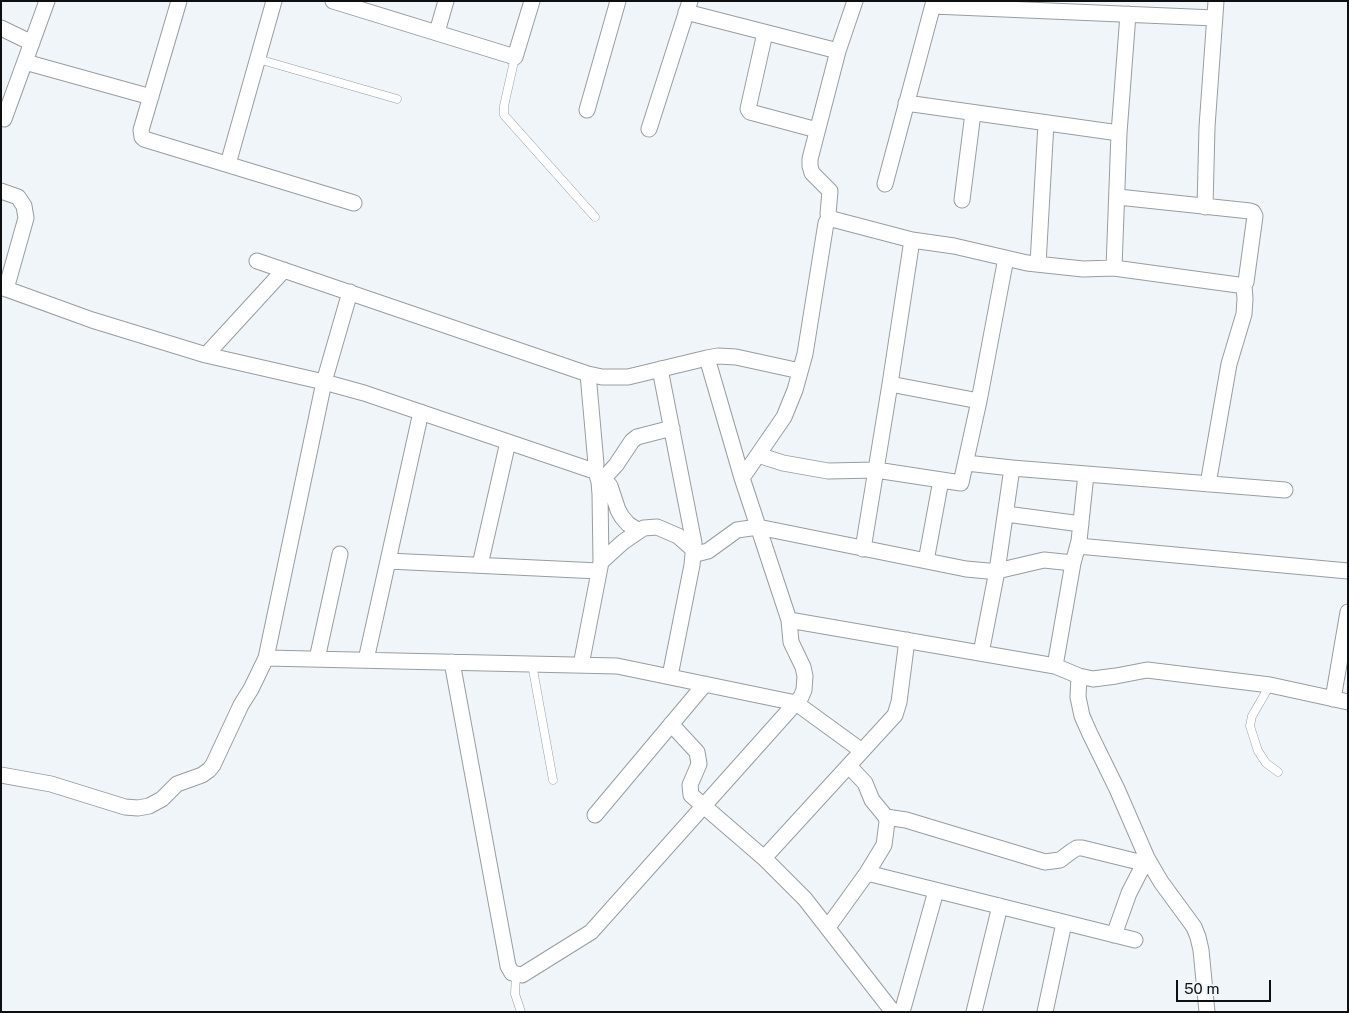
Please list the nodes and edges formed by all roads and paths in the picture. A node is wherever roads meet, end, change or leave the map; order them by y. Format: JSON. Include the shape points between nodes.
{"nodes":[{"id":1,"x":47,"y":1,"type":"edge"},
{"id":2,"x":179,"y":1,"type":"edge"},
{"id":3,"x":274,"y":1,"type":"edge"},
{"id":4,"x":334,"y":1,"type":"edge"},
{"id":5,"x":446,"y":1,"type":"edge"},
{"id":6,"x":532,"y":1,"type":"edge"},
{"id":7,"x":618,"y":1,"type":"edge"},
{"id":8,"x":855,"y":1,"type":"edge"},
{"id":9,"x":1216,"y":1,"type":"edge"},
{"id":10,"x":933,"y":4,"type":"edge"},
{"id":11,"x":688,"y":7,"type":"edge"},
{"id":12,"x":1128,"y":14,"type":"junction"},
{"id":13,"x":1215,"y":18,"type":"junction"},
{"id":14,"x":1,"y":28,"type":"edge"},
{"id":15,"x":437,"y":32,"type":"junction"},
{"id":16,"x":765,"y":33,"type":"junction"},
{"id":17,"x":32,"y":43,"type":"junction"},
{"id":18,"x":838,"y":51,"type":"junction"},
{"id":19,"x":515,"y":57,"type":"junction"},
{"id":20,"x":258,"y":59,"type":"junction"},
{"id":21,"x":25,"y":62,"type":"junction"},
{"id":22,"x":151,"y":97,"type":"junction"},
{"id":23,"x":397,"y":99,"type":"dead end"},
{"id":24,"x":906,"y":103,"type":"junction"},
{"id":25,"x":587,"y":110,"type":"dead end"},
{"id":26,"x":973,"y":112,"type":"junction"},
{"id":27,"x":1,"y":118,"type":"edge"},
{"id":28,"x":1046,"y":123,"type":"junction"},
{"id":29,"x":649,"y":129,"type":"dead end"},
{"id":30,"x":817,"y":130,"type":"junction"},
{"id":31,"x":1120,"y":133,"type":"junction"},
{"id":32,"x":228,"y":164,"type":"junction"},
{"id":33,"x":885,"y":184,"type":"dead end"},
{"id":34,"x":1,"y":191,"type":"edge"},
{"id":35,"x":1118,"y":198,"type":"junction"},
{"id":36,"x":962,"y":200,"type":"dead end"},
{"id":37,"x":354,"y":203,"type":"dead end"},
{"id":38,"x":1205,"y":206,"type":"junction"},
{"id":39,"x":595,"y":217,"type":"dead end"},
{"id":40,"x":829,"y":217,"type":"junction"},
{"id":41,"x":912,"y":240,"type":"junction"},
{"id":42,"x":1006,"y":258,"type":"junction"},
{"id":43,"x":257,"y":261,"type":"dead end"},
{"id":44,"x":1038,"y":264,"type":"junction"},
{"id":45,"x":1114,"y":268,"type":"junction"},
{"id":46,"x":284,"y":270,"type":"junction"},
{"id":47,"x":1244,"y":284,"type":"junction"},
{"id":48,"x":3,"y":288,"type":"edge"},
{"id":49,"x":350,"y":292,"type":"junction"},
{"id":50,"x":206,"y":355,"type":"junction"},
{"id":51,"x":707,"y":358,"type":"junction"},
{"id":52,"x":660,"y":369,"type":"junction"},
{"id":53,"x":800,"y":371,"type":"junction"},
{"id":54,"x":588,"y":374,"type":"junction"},
{"id":55,"x":324,"y":382,"type":"junction"},
{"id":56,"x":890,"y":384,"type":"junction"},
{"id":57,"x":979,"y":401,"type":"junction"},
{"id":58,"x":420,"y":412,"type":"junction"},
{"id":59,"x":672,"y":428,"type":"junction"},
{"id":60,"x":508,"y":442,"type":"junction"},
{"id":61,"x":758,"y":455,"type":"junction"},
{"id":62,"x":966,"y":462,"type":"junction"},
{"id":63,"x":1012,"y":468,"type":"junction"},
{"id":64,"x":876,"y":470,"type":"junction"},
{"id":65,"x":599,"y":474,"type":"junction"},
{"id":66,"x":1086,"y":474,"type":"junction"},
{"id":67,"x":742,"y":478,"type":"junction"},
{"id":68,"x":940,"y":480,"type":"junction"},
{"id":69,"x":1208,"y":484,"type":"junction"},
{"id":70,"x":1286,"y":490,"type":"dead end"},
{"id":71,"x":1006,"y":514,"type":"junction"},
{"id":72,"x":1081,"y":524,"type":"junction"},
{"id":73,"x":758,"y":527,"type":"junction"},
{"id":74,"x":639,"y":531,"type":"junction"},
{"id":75,"x":1078,"y":546,"type":"junction"},
{"id":76,"x":863,"y":548,"type":"junction"},
{"id":77,"x":694,"y":550,"type":"junction"},
{"id":78,"x":340,"y":554,"type":"dead end"},
{"id":79,"x":388,"y":561,"type":"junction"},
{"id":80,"x":926,"y":561,"type":"junction"},
{"id":81,"x":1073,"y":563,"type":"junction"},
{"id":82,"x":480,"y":565,"type":"junction"},
{"id":83,"x":600,"y":566,"type":"junction"},
{"id":84,"x":997,"y":571,"type":"junction"},
{"id":85,"x":1348,"y":571,"type":"edge"},
{"id":86,"x":1348,"y":612,"type":"edge"},
{"id":87,"x":789,"y":620,"type":"junction"},
{"id":88,"x":907,"y":640,"type":"junction"},
{"id":89,"x":981,"y":653,"type":"junction"},
{"id":90,"x":266,"y":658,"type":"junction"},
{"id":91,"x":317,"y":660,"type":"junction"},
{"id":92,"x":366,"y":660,"type":"junction"},
{"id":93,"x":452,"y":662,"type":"junction"},
{"id":94,"x":532,"y":664,"type":"junction"},
{"id":95,"x":581,"y":665,"type":"junction"},
{"id":96,"x":1054,"y":666,"type":"junction"},
{"id":97,"x":670,"y":676,"type":"junction"},
{"id":98,"x":1079,"y":676,"type":"junction"},
{"id":99,"x":705,"y":684,"type":"junction"},
{"id":100,"x":1270,"y":685,"type":"junction"},
{"id":101,"x":1340,"y":700,"type":"edge"},
{"id":102,"x":796,"y":703,"type":"junction"},
{"id":103,"x":671,"y":724,"type":"junction"},
{"id":104,"x":862,"y":751,"type":"junction"},
{"id":105,"x":849,"y":766,"type":"junction"},
{"id":106,"x":1278,"y":772,"type":"dead end"},
{"id":107,"x":1,"y":775,"type":"edge"},
{"id":108,"x":553,"y":780,"type":"dead end"},
{"id":109,"x":704,"y":806,"type":"junction"},
{"id":110,"x":594,"y":815,"type":"dead end"},
{"id":111,"x":886,"y":817,"type":"junction"},
{"id":112,"x":764,"y":858,"type":"junction"},
{"id":113,"x":1145,"y":860,"type":"junction"},
{"id":114,"x":867,"y":873,"type":"junction"},
{"id":115,"x":936,"y":890,"type":"junction"},
{"id":116,"x":1000,"y":906,"type":"junction"},
{"id":117,"x":1064,"y":923,"type":"junction"},
{"id":118,"x":828,"y":927,"type":"junction"},
{"id":119,"x":1114,"y":935,"type":"junction"},
{"id":120,"x":1135,"y":940,"type":"dead end"},
{"id":121,"x":516,"y":975,"type":"junction"},
{"id":122,"x":888,"y":1010,"type":"edge"},
{"id":123,"x":521,"y":1012,"type":"edge"},
{"id":124,"x":902,"y":1012,"type":"edge"},
{"id":125,"x":974,"y":1012,"type":"edge"},
{"id":126,"x":1045,"y":1012,"type":"edge"},
{"id":127,"x":1207,"y":1012,"type":"edge"}],
"edges":[{"from":1,"to":17,"type":"street"},
{"from":2,"to":22,"type":"street"},
{"from":3,"to":20,"type":"street"},
{"from":4,"to":15,"type":"street"},
{"from":5,"to":15,"type":"street"},
{"from":6,"to":19,"type":"street"},
{"from":7,"to":25,"type":"street"},
{"from":8,"to":18,"type":"street"},
{"from":9,"to":13,"type":"street"},
{"from":10,"to":12,"type":"street"},
{"from":10,"to":24,"type":"street"},
{"from":11,"to":16,"type":"street"},
{"from":11,"to":29,"type":"street"},
{"from":12,"to":13,"type":"street"},
{"from":12,"to":31,"type":"street"},
{"from":13,"to":38,"type":"street"},
{"from":14,"to":17,"type":"street"},
{"from":15,"to":19,"type":"street"},
{"from":16,"to":18,"type":"street"},
{"from":16,"to":30,"type":"street","via":[[748,109]]},
{"from":17,"to":21,"type":"street"},
{"from":18,"to":30,"type":"street"},
{"from":19,"to":39,"type":"lane","via":[[504,115]]},
{"from":20,"to":23,"type":"lane"},
{"from":20,"to":32,"type":"street"},
{"from":21,"to":22,"type":"street"},
{"from":21,"to":27,"type":"street","via":[[4,120]]},
{"from":22,"to":32,"type":"street","via":[[141,130],[144,139]]},
{"from":24,"to":26,"type":"street"},
{"from":24,"to":33,"type":"street"},
{"from":26,"to":28,"type":"street"},
{"from":26,"to":36,"type":"street"},
{"from":28,"to":31,"type":"street"},
{"from":28,"to":44,"type":"street"},
{"from":30,"to":40,"type":"street","via":[[810,166],[812,173],[830,191]]},
{"from":31,"to":35,"type":"street"},
{"from":32,"to":37,"type":"street"},
{"from":34,"to":48,"type":"street","via":[[18,197],[26,218]]},
{"from":35,"to":38,"type":"street"},
{"from":35,"to":45,"type":"street"},
{"from":38,"to":47,"type":"street","via":[[1253,212]]},
{"from":40,"to":41,"type":"street"},
{"from":40,"to":53,"type":"street"},
{"from":41,"to":42,"type":"street"},
{"from":41,"to":56,"type":"street"},
{"from":42,"to":44,"type":"street"},
{"from":42,"to":57,"type":"street"},
{"from":43,"to":46,"type":"street"},
{"from":44,"to":45,"type":"street","via":[[1083,269]]},
{"from":45,"to":47,"type":"street"},
{"from":46,"to":49,"type":"street"},
{"from":46,"to":50,"type":"street"},
{"from":47,"to":69,"type":"street","via":[[1244,314],[1229,364]]},
{"from":48,"to":50,"type":"street"},
{"from":49,"to":54,"type":"street"},
{"from":49,"to":55,"type":"street"},
{"from":50,"to":55,"type":"street"},
{"from":51,"to":52,"type":"street"},
{"from":51,"to":53,"type":"street","via":[[736,358]]},
{"from":51,"to":67,"type":"street"},
{"from":52,"to":54,"type":"street","via":[[621,377]]},
{"from":52,"to":59,"type":"street"},
{"from":53,"to":61,"type":"street","via":[[784,417]]},
{"from":54,"to":65,"type":"street"},
{"from":55,"to":58,"type":"street"},
{"from":55,"to":90,"type":"street"},
{"from":56,"to":57,"type":"street"},
{"from":56,"to":64,"type":"street"},
{"from":57,"to":62,"type":"street"},
{"from":58,"to":60,"type":"street"},
{"from":58,"to":79,"type":"street"},
{"from":59,"to":65,"type":"street","via":[[637,437],[616,465]]},
{"from":59,"to":77,"type":"street"},
{"from":60,"to":65,"type":"street"},
{"from":60,"to":82,"type":"street"},
{"from":61,"to":64,"type":"street","via":[[828,471]]},
{"from":61,"to":67,"type":"street"},
{"from":62,"to":63,"type":"street"},
{"from":62,"to":68,"type":"street","via":[[961,483]]},
{"from":63,"to":66,"type":"street"},
{"from":63,"to":71,"type":"street"},
{"from":64,"to":68,"type":"street"},
{"from":64,"to":76,"type":"street"},
{"from":65,"to":74,"type":"street","via":[[610,486],[622,517]]},
{"from":65,"to":83,"type":"street"},
{"from":66,"to":69,"type":"street"},
{"from":66,"to":72,"type":"street"},
{"from":67,"to":73,"type":"street"},
{"from":68,"to":80,"type":"street"},
{"from":69,"to":70,"type":"street"},
{"from":71,"to":72,"type":"street"},
{"from":71,"to":84,"type":"street"},
{"from":72,"to":75,"type":"street"},
{"from":73,"to":76,"type":"street"},
{"from":73,"to":77,"type":"street","via":[[737,530],[704,552]]},
{"from":73,"to":87,"type":"street"},
{"from":74,"to":77,"type":"street","via":[[657,526],[678,536]]},
{"from":74,"to":83,"type":"street"},
{"from":75,"to":81,"type":"street"},
{"from":75,"to":85,"type":"street"},
{"from":76,"to":80,"type":"street"},
{"from":77,"to":97,"type":"street"},
{"from":78,"to":91,"type":"street"},
{"from":79,"to":82,"type":"street"},
{"from":79,"to":92,"type":"street"},
{"from":80,"to":84,"type":"street"},
{"from":81,"to":84,"type":"street","via":[[1044,560]]},
{"from":81,"to":96,"type":"street"},
{"from":82,"to":83,"type":"street"},
{"from":83,"to":95,"type":"street"},
{"from":84,"to":89,"type":"street"},
{"from":86,"to":101,"type":"street"},
{"from":87,"to":88,"type":"street"},
{"from":87,"to":102,"type":"street","via":[[791,642],[805,676],[804,690]]},
{"from":88,"to":89,"type":"street"},
{"from":88,"to":104,"type":"street","via":[[898,709]]},
{"from":89,"to":96,"type":"street"},
{"from":90,"to":91,"type":"street"},
{"from":90,"to":107,"type":"street","via":[[209,770],[177,784],[162,799],[149,806],[125,807],[51,784]]},
{"from":91,"to":92,"type":"street"},
{"from":92,"to":93,"type":"street"},
{"from":93,"to":94,"type":"street"},
{"from":93,"to":121,"type":"street","via":[[508,966]]},
{"from":94,"to":95,"type":"street"},
{"from":94,"to":108,"type":"lane"},
{"from":95,"to":97,"type":"street","via":[[617,666]]},
{"from":96,"to":98,"type":"street"},
{"from":97,"to":99,"type":"street"},
{"from":98,"to":100,"type":"street","via":[[1102,678],[1147,670]]},
{"from":98,"to":113,"type":"street","via":[[1078,697],[1082,716],[1117,789]]},
{"from":99,"to":102,"type":"street"},
{"from":99,"to":103,"type":"street"},
{"from":100,"to":101,"type":"street"},
{"from":100,"to":106,"type":"lane","via":[[1252,716],[1250,726],[1258,751]]},
{"from":102,"to":104,"type":"street"},
{"from":102,"to":109,"type":"street"},
{"from":103,"to":109,"type":"street","via":[[697,752],[698,764],[689,792]]},
{"from":103,"to":110,"type":"street"},
{"from":104,"to":105,"type":"street"},
{"from":105,"to":111,"type":"street","via":[[865,783],[872,800]]},
{"from":105,"to":112,"type":"street"},
{"from":109,"to":112,"type":"street"},
{"from":109,"to":121,"type":"street","via":[[590,932],[529,971]]},
{"from":111,"to":113,"type":"street","via":[[906,820],[1045,862],[1060,860],[1077,848]]},
{"from":111,"to":114,"type":"street","via":[[884,845]]},
{"from":112,"to":118,"type":"street"},
{"from":113,"to":119,"type":"street"},
{"from":113,"to":127,"type":"street","via":[[1198,937]]},
{"from":114,"to":115,"type":"street"},
{"from":114,"to":118,"type":"street"},
{"from":115,"to":116,"type":"street"},
{"from":115,"to":124,"type":"street"},
{"from":116,"to":117,"type":"street"},
{"from":116,"to":125,"type":"street"},
{"from":117,"to":119,"type":"street"},
{"from":117,"to":126,"type":"street"},
{"from":118,"to":122,"type":"street"},
{"from":119,"to":120,"type":"street"},
{"from":121,"to":123,"type":"lane","via":[[515,994]]}]}
